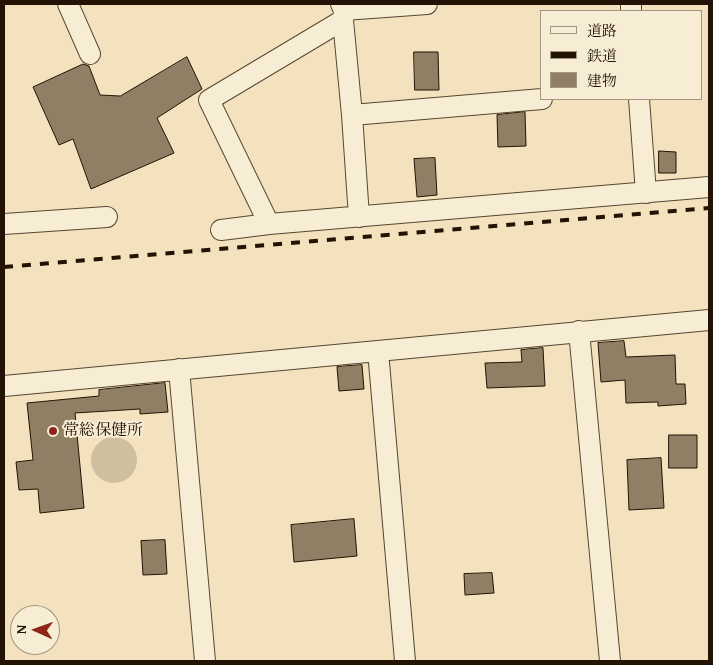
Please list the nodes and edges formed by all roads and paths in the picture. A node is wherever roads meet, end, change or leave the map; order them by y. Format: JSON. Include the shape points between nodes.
{"nodes":[{"id":1,"x":68,"y":4,"type":"edge"},
{"id":2,"x":427,"y":4,"type":"edge"},
{"id":3,"x":343,"y":11,"type":"edge"},
{"id":4,"x":90,"y":54,"type":"dead end"},
{"id":5,"x":540,"y":99,"type":"edge"},
{"id":6,"x":639,"y":100,"type":"edge"},
{"id":7,"x":352,"y":115,"type":"junction"},
{"id":8,"x":709,"y":187,"type":"edge"},
{"id":9,"x":646,"y":193,"type":"junction"},
{"id":10,"x":107,"y":217,"type":"dead end"},
{"id":11,"x":359,"y":217,"type":"junction"},
{"id":12,"x":4,"y":224,"type":"edge"},
{"id":13,"x":269,"y":224,"type":"junction"},
{"id":14,"x":221,"y":230,"type":"dead end"},
{"id":15,"x":709,"y":320,"type":"edge"},
{"id":16,"x":579,"y":331,"type":"junction"},
{"id":17,"x":378,"y":351,"type":"junction"},
{"id":18,"x":179,"y":369,"type":"junction"},
{"id":19,"x":4,"y":386,"type":"edge"},
{"id":20,"x":205,"y":661,"type":"edge"},
{"id":21,"x":405,"y":661,"type":"edge"},
{"id":22,"x":610,"y":661,"type":"edge"}],
"edges":[{"from":1,"to":4,"type":"street"},
{"from":2,"to":3,"type":"street"},
{"from":3,"to":7,"type":"street"},
{"from":3,"to":13,"type":"street","via":[[209,100]]},
{"from":5,"to":7,"type":"street"},
{"from":6,"to":9,"type":"street"},
{"from":7,"to":11,"type":"street"},
{"from":8,"to":9,"type":"street"},
{"from":9,"to":11,"type":"street"},
{"from":10,"to":12,"type":"street"},
{"from":11,"to":13,"type":"street"},
{"from":13,"to":14,"type":"street"},
{"from":15,"to":16,"type":"street"},
{"from":16,"to":17,"type":"street"},
{"from":16,"to":22,"type":"street"},
{"from":17,"to":18,"type":"street"},
{"from":17,"to":21,"type":"street"},
{"from":18,"to":19,"type":"street"},
{"from":18,"to":20,"type":"street"}]}
